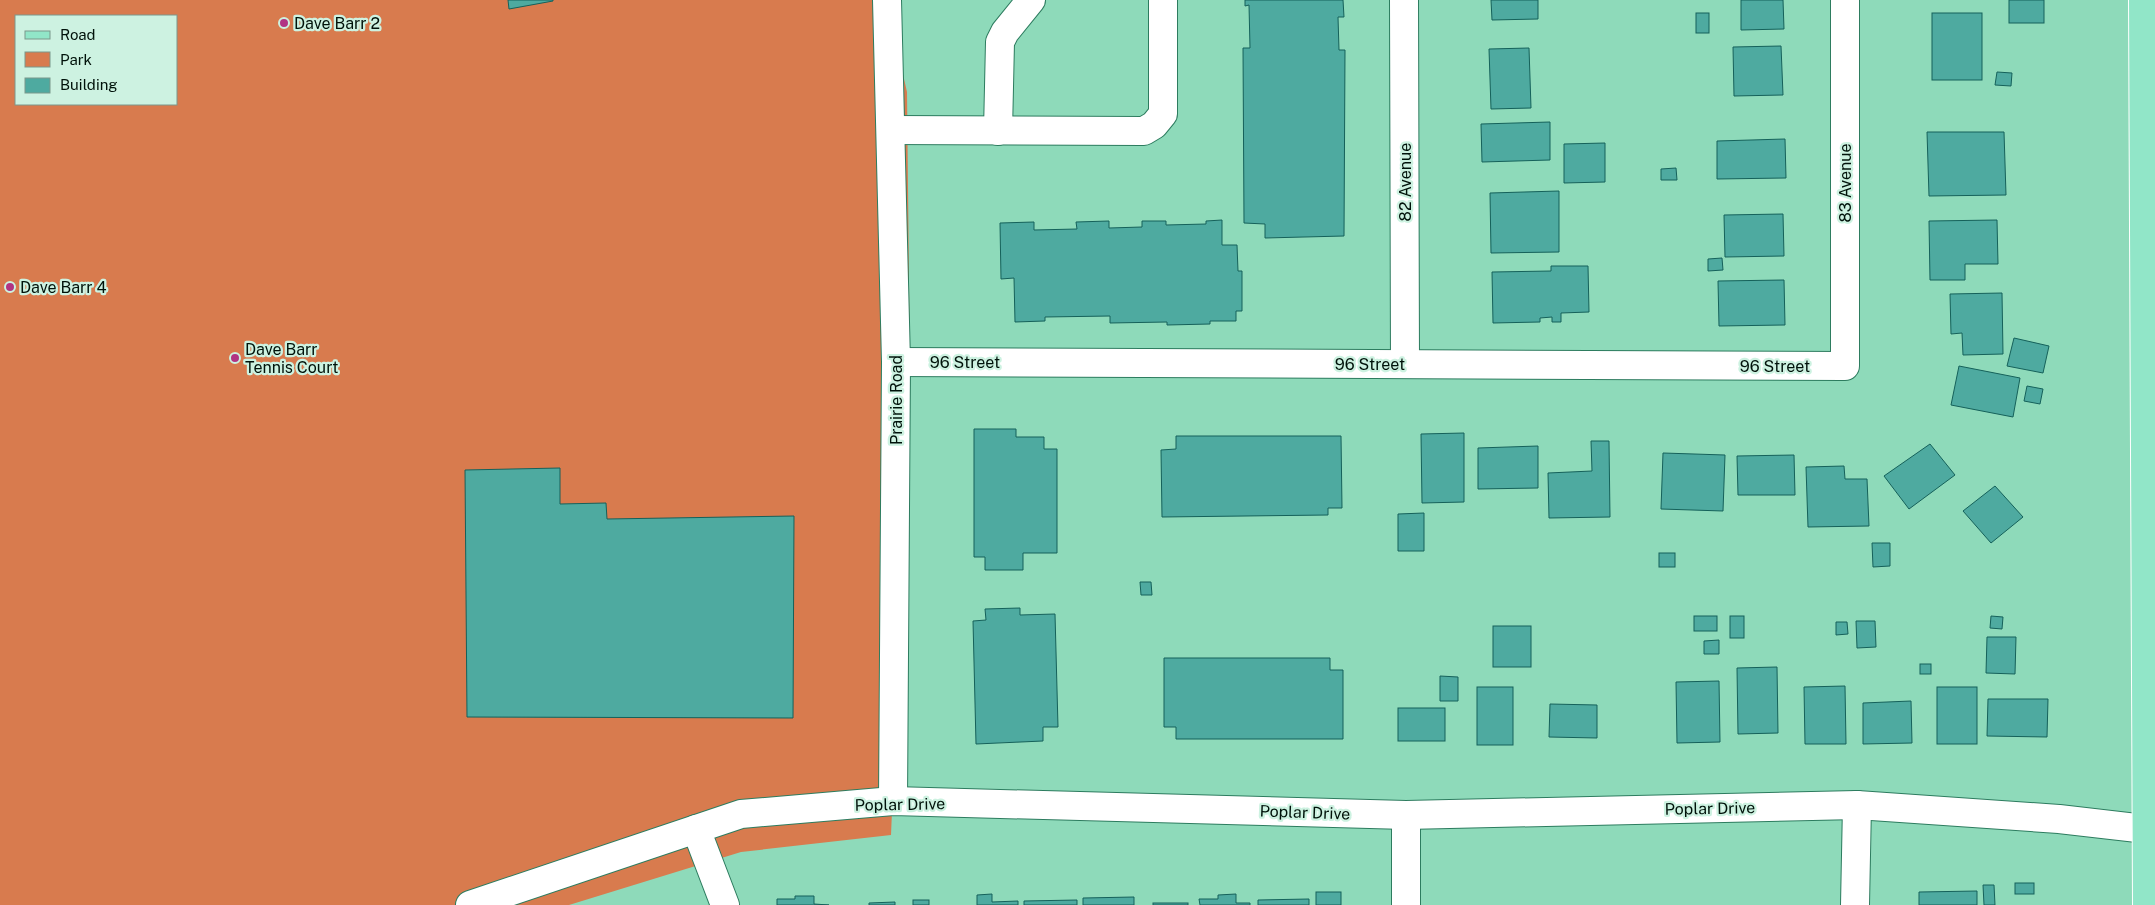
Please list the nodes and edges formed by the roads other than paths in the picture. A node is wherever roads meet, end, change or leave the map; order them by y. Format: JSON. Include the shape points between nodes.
{"nodes":[{"id":1,"x":887,"y":0,"type":"edge"},
{"id":2,"x":1031,"y":0,"type":"edge"},
{"id":3,"x":1163,"y":0,"type":"edge"},
{"id":4,"x":1404,"y":0,"type":"edge"},
{"id":5,"x":1846,"y":0,"type":"edge"},
{"id":6,"x":2143,"y":0,"type":"edge"},
{"id":7,"x":892,"y":130,"type":"junction"},
{"id":8,"x":998,"y":130,"type":"junction"},
{"id":9,"x":896,"y":362,"type":"junction"},
{"id":10,"x":1406,"y":364,"type":"junction"},
{"id":11,"x":1845,"y":366,"type":"joint"},
{"id":12,"x":893,"y":801,"type":"junction"},
{"id":13,"x":1857,"y":805,"type":"junction"},
{"id":14,"x":1406,"y":815,"type":"junction"},
{"id":15,"x":696,"y":829,"type":"junction"},
{"id":16,"x":2151,"y":829,"type":"edge"},
{"id":17,"x":484,"y":902,"type":"edge"},
{"id":18,"x":725,"y":905,"type":"edge"},
{"id":19,"x":1406,"y":905,"type":"edge"},
{"id":20,"x":1855,"y":905,"type":"edge"},
{"id":21,"x":2147,"y":905,"type":"edge"}],
"edges":[{"from":1,"to":7,"type":"street","name":"Prairie Road"},
{"from":2,"to":8,"type":"street","via":[[1004,32],[1000,42]]},
{"from":3,"to":8,"type":"street","via":[[1163,114],[1154,125],[1144,130]]},
{"from":4,"to":10,"type":"street","name":"82 Avenue"},
{"from":5,"to":11,"type":"street","name":"83 Avenue"},
{"from":6,"to":16,"type":"main road"},
{"from":7,"to":8,"type":"street"},
{"from":7,"to":9,"type":"street","name":"Prairie Road"},
{"from":9,"to":10,"type":"street","name":"96 Street"},
{"from":9,"to":12,"type":"street","name":"Prairie Road"},
{"from":10,"to":11,"type":"street","name":"96 Street"},
{"from":12,"to":14,"type":"street","name":"Poplar Drive"},
{"from":12,"to":15,"type":"street","name":"Poplar Drive","via":[[741,814]]},
{"from":13,"to":14,"type":"street","name":"Poplar Drive"},
{"from":13,"to":16,"type":"street","name":"Poplar Drive"},
{"from":13,"to":20,"type":"street"},
{"from":14,"to":19,"type":"street"},
{"from":15,"to":17,"type":"street","name":"Poplar Drive"},
{"from":15,"to":18,"type":"street"},
{"from":16,"to":21,"type":"main road"}]}
